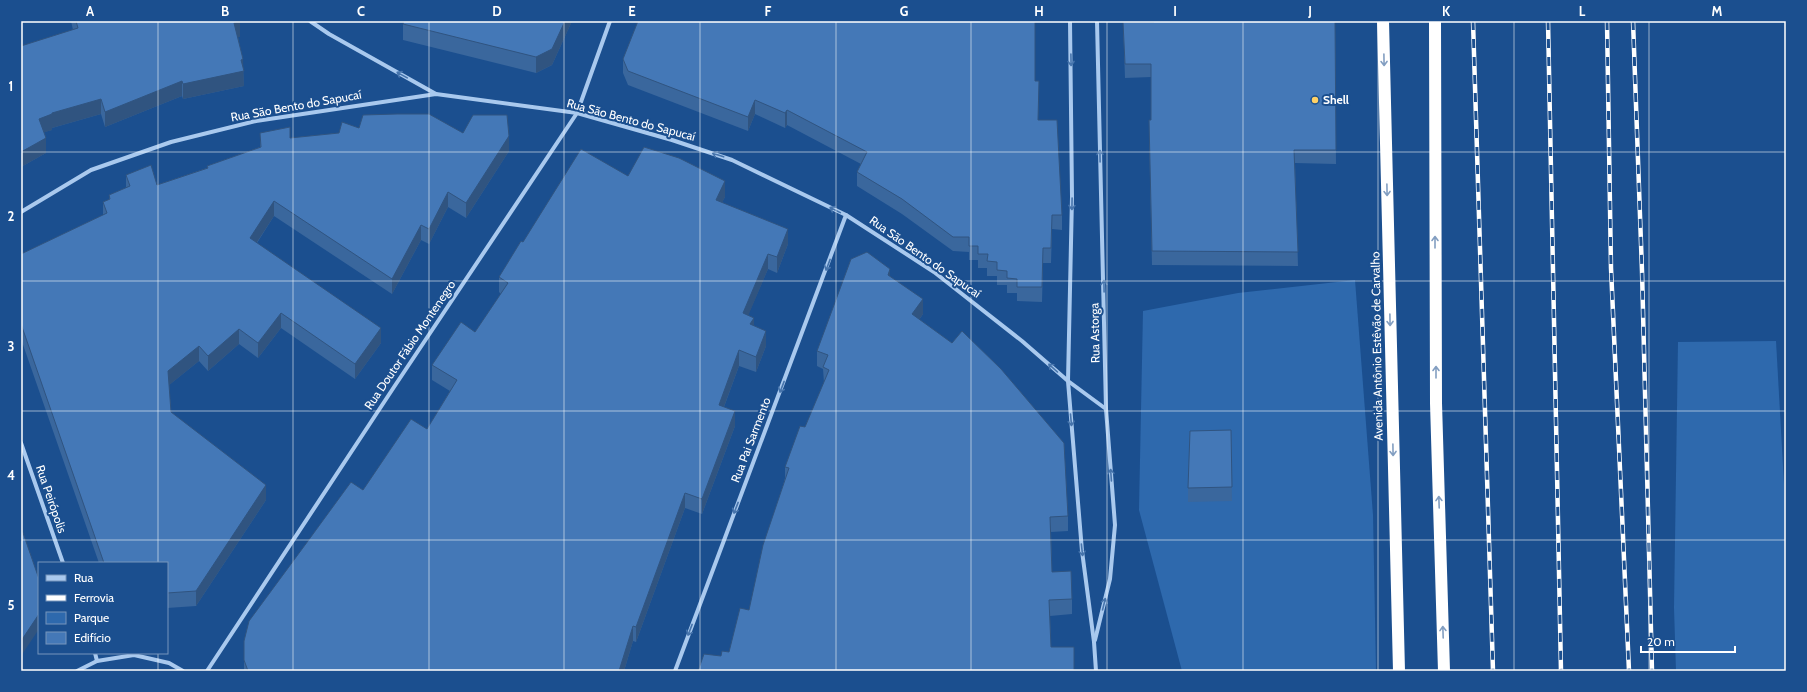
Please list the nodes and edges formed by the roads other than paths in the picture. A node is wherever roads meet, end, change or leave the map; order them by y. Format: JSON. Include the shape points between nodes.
{"nodes":[{"id":1,"x":310,"y":21,"type":"edge"},
{"id":2,"x":610,"y":21,"type":"edge"},
{"id":3,"x":1070,"y":21,"type":"edge"},
{"id":4,"x":1097,"y":21,"type":"edge"},
{"id":5,"x":1383,"y":21,"type":"edge"},
{"id":6,"x":1435,"y":21,"type":"edge"},
{"id":7,"x":436,"y":94,"type":"junction"},
{"id":8,"x":577,"y":113,"type":"junction"},
{"id":9,"x":21,"y":212,"type":"edge"},
{"id":10,"x":846,"y":215,"type":"junction"},
{"id":11,"x":1068,"y":381,"type":"junction"},
{"id":12,"x":1106,"y":409,"type":"junction"},
{"id":13,"x":21,"y":443,"type":"edge"},
{"id":14,"x":63,"y":562,"type":"edge"},
{"id":15,"x":1094,"y":642,"type":"junction"},
{"id":16,"x":95,"y":654,"type":"edge"},
{"id":17,"x":97,"y":661,"type":"junction"},
{"id":18,"x":77,"y":671,"type":"edge"},
{"id":19,"x":183,"y":671,"type":"edge"},
{"id":20,"x":207,"y":671,"type":"edge"},
{"id":21,"x":675,"y":671,"type":"edge"},
{"id":22,"x":1096,"y":671,"type":"edge"},
{"id":23,"x":1399,"y":671,"type":"edge"},
{"id":24,"x":1444,"y":671,"type":"edge"}],
"edges":[{"from":7,"to":1,"type":"street","one_way":true},
{"from":2,"to":8,"type":"street","name":"Rua Doutor Fábio Montenegro"},
{"from":3,"to":11,"type":"street","name":"Rua Astorga","one_way":true,"via":[[1072,197]]},
{"from":12,"to":4,"type":"street","name":"Rua Astorga","one_way":true},
{"from":5,"to":23,"type":"highway","name":"Avenida Antônio Estêvão de Carvalho","one_way":true},
{"from":24,"to":6,"type":"highway","one_way":true,"via":[[1436,403]]},
{"from":7,"to":8,"type":"street","name":"Rua São Bento do Sapucaí"},
{"from":7,"to":9,"type":"street","name":"Rua São Bento do Sapucaí","via":[[256,121],[171,142],[91,170]]},
{"from":10,"to":8,"type":"street","name":"Rua São Bento do Sapucaí","one_way":true,"via":[[732,160]]},
{"from":8,"to":20,"type":"street","name":"Rua Doutor Fábio Montenegro"},
{"from":11,"to":10,"type":"street","name":"Rua São Bento do Sapucaí","one_way":true,"via":[[1022,341],[945,281]]},
{"from":10,"to":21,"type":"street","name":"Rua Pai Sarmento","one_way":true},
{"from":11,"to":12,"type":"street","name":"Rua São Bento do Sapucaí"},
{"from":11,"to":15,"type":"street","name":"Rua Astorga","one_way":true,"via":[[1082,551]]},
{"from":15,"to":12,"type":"street","name":"Rua Astorga","one_way":true,"via":[[1110,580],[1115,525]]},
{"from":13,"to":14,"type":"street","name":"Rua Peirópolis"},
{"from":15,"to":22,"type":"street","name":"Rua Astorga"},
{"from":16,"to":17,"type":"street"},
{"from":17,"to":18,"type":"street"},
{"from":17,"to":19,"type":"street","via":[[134,655],[169,662]]}]}
